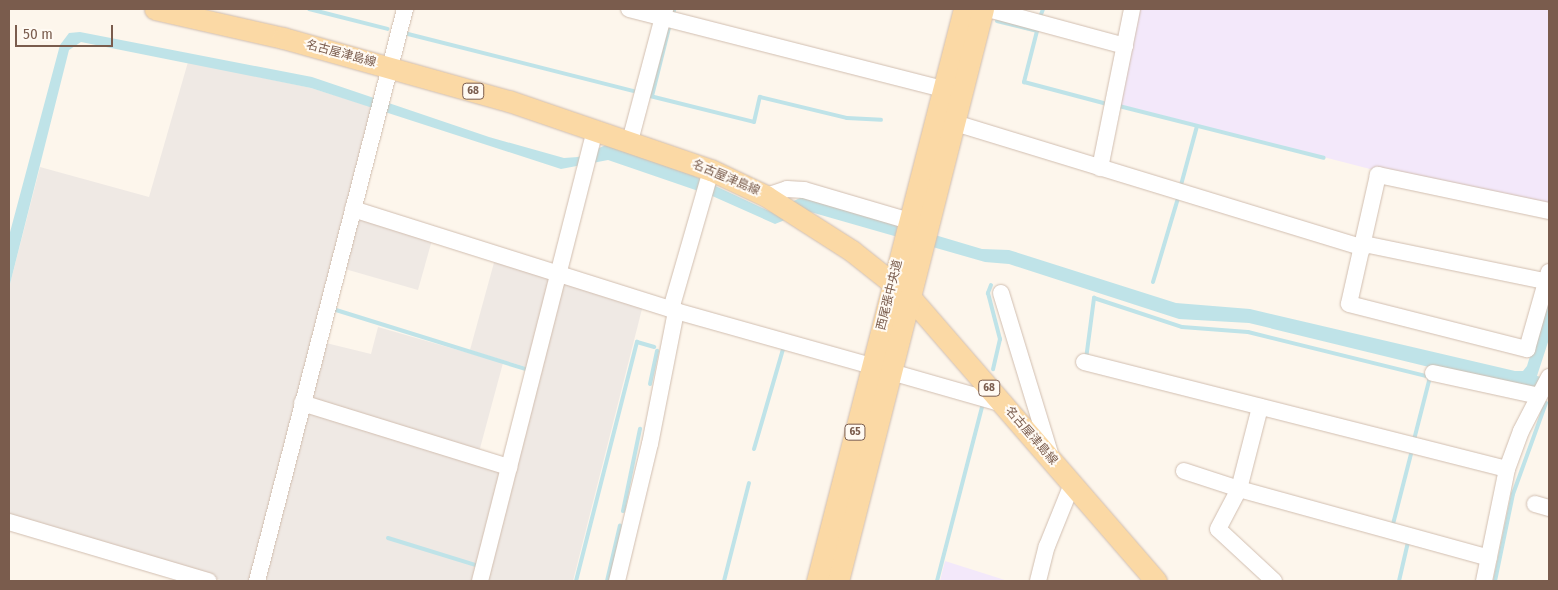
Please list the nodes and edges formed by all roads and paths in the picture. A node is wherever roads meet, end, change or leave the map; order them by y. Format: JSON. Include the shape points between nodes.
{"nodes":[{"id":1,"x":155,"y":9,"type":"edge"},
{"id":2,"x":404,"y":9,"type":"edge"},
{"id":3,"x":629,"y":9,"type":"edge"},
{"id":4,"x":964,"y":9,"type":"edge"},
{"id":5,"x":983,"y":9,"type":"edge"},
{"id":6,"x":988,"y":9,"type":"edge"},
{"id":7,"x":1132,"y":9,"type":"edge"},
{"id":8,"x":664,"y":13,"type":"edge"},
{"id":9,"x":1125,"y":46,"type":"junction"},
{"id":10,"x":390,"y":67,"type":"junction"},
{"id":11,"x":942,"y":89,"type":"junction"},
{"id":12,"x":955,"y":124,"type":"junction"},
{"id":13,"x":595,"y":130,"type":"junction"},
{"id":14,"x":630,"y":141,"type":"junction"},
{"id":15,"x":1100,"y":168,"type":"junction"},
{"id":16,"x":708,"y":182,"type":"junction"},
{"id":17,"x":773,"y":200,"type":"junction"},
{"id":18,"x":353,"y":209,"type":"junction"},
{"id":19,"x":1549,"y":211,"type":"edge"},
{"id":20,"x":914,"y":232,"type":"junction"},
{"id":21,"x":1363,"y":246,"type":"junction"},
{"id":22,"x":559,"y":272,"type":"junction"},
{"id":23,"x":1548,"y":279,"type":"edge"},
{"id":24,"x":893,"y":283,"type":"junction"},
{"id":25,"x":1001,"y":293,"type":"dead end"},
{"id":26,"x":910,"y":297,"type":"junction"},
{"id":27,"x":674,"y":310,"type":"junction"},
{"id":28,"x":1084,"y":362,"type":"dead end"},
{"id":29,"x":882,"y":369,"type":"junction"},
{"id":30,"x":1433,"y":373,"type":"dead end"},
{"id":31,"x":1549,"y":377,"type":"edge"},
{"id":32,"x":1540,"y":394,"type":"junction"},
{"id":33,"x":302,"y":403,"type":"junction"},
{"id":34,"x":1003,"y":404,"type":"junction"},
{"id":35,"x":1260,"y":407,"type":"junction"},
{"id":36,"x":1052,"y":460,"type":"junction"},
{"id":37,"x":509,"y":467,"type":"junction"},
{"id":38,"x":1508,"y":469,"type":"junction"},
{"id":39,"x":1184,"y":470,"type":"dead end"},
{"id":40,"x":1072,"y":484,"type":"junction"},
{"id":41,"x":1239,"y":488,"type":"junction"},
{"id":42,"x":9,"y":522,"type":"edge"},
{"id":43,"x":1489,"y":558,"type":"junction"},
{"id":44,"x":208,"y":581,"type":"edge"},
{"id":45,"x":257,"y":581,"type":"edge"},
{"id":46,"x":480,"y":581,"type":"edge"},
{"id":47,"x":617,"y":581,"type":"edge"},
{"id":48,"x":817,"y":581,"type":"edge"},
{"id":49,"x":838,"y":581,"type":"edge"},
{"id":50,"x":1038,"y":581,"type":"edge"},
{"id":51,"x":1156,"y":581,"type":"edge"},
{"id":52,"x":1274,"y":581,"type":"edge"},
{"id":53,"x":1484,"y":581,"type":"edge"}],
"edges":[{"from":1,"to":10,"type":"main road","name":"名古屋津島線","number":"68"},
{"from":2,"to":10,"type":"street"},
{"from":3,"to":8,"type":"street"},
{"from":4,"to":11,"type":"main road","name":"西尾張中央道","number":"65"},
{"from":5,"to":12,"type":"main road","name":"西尾張中央道","number":"65"},
{"from":6,"to":9,"type":"street"},
{"from":7,"to":9,"type":"street"},
{"from":8,"to":11,"type":"street"},
{"from":8,"to":14,"type":"street"},
{"from":9,"to":15,"type":"street"},
{"from":10,"to":13,"type":"main road","name":"名古屋津島線","number":"68"},
{"from":10,"to":18,"type":"street"},
{"from":11,"to":20,"type":"main road","name":"西尾張中央道","number":"65"},
{"from":12,"to":15,"type":"street"},
{"from":12,"to":20,"type":"main road","name":"西尾張中央道","number":"65"},
{"from":13,"to":14,"type":"main road","name":"名古屋津島線","number":"68"},
{"from":13,"to":22,"type":"street"},
{"from":14,"to":16,"type":"main road","name":"名古屋津島線","number":"68"},
{"from":15,"to":21,"type":"street"},
{"from":16,"to":17,"type":"main road","name":"名古屋津島線","number":"68"},
{"from":16,"to":27,"type":"street"},
{"from":17,"to":20,"type":"street","via":[[787,189],[804,190]]},
{"from":17,"to":24,"type":"main road","name":"名古屋津島線","number":"68"},
{"from":18,"to":22,"type":"street"},
{"from":18,"to":33,"type":"street"},
{"from":19,"to":21,"type":"street","via":[[1378,174]]},
{"from":20,"to":24,"type":"main road","name":"西尾張中央道","number":"65"},
{"from":20,"to":26,"type":"main road","name":"西尾張中央道","number":"65"},
{"from":21,"to":23,"type":"street"},
{"from":21,"to":23,"type":"street","via":[[1349,304],[1528,349]]},
{"from":22,"to":27,"type":"street"},
{"from":22,"to":37,"type":"street"},
{"from":24,"to":26,"type":"main road","name":"名古屋津島線","number":"68"},
{"from":24,"to":29,"type":"main road","name":"西尾張中央道","number":"65"},
{"from":25,"to":36,"type":"street"},
{"from":26,"to":29,"type":"main road","name":"西尾張中央道","number":"65"},
{"from":26,"to":34,"type":"main road","name":"名古屋津島線","number":"68"},
{"from":27,"to":29,"type":"street"},
{"from":27,"to":47,"type":"street"},
{"from":28,"to":35,"type":"street"},
{"from":29,"to":34,"type":"street"},
{"from":29,"to":48,"type":"main road","name":"西尾張中央道","number":"65"},
{"from":29,"to":49,"type":"main road","name":"西尾張中央道","number":"65"},
{"from":30,"to":32,"type":"street"},
{"from":31,"to":32,"type":"street"},
{"from":32,"to":38,"type":"street","via":[[1521,431]]},
{"from":33,"to":37,"type":"street"},
{"from":33,"to":45,"type":"street"},
{"from":34,"to":36,"type":"main road","name":"名古屋津島線","number":"68"},
{"from":35,"to":38,"type":"street"},
{"from":35,"to":41,"type":"street"},
{"from":36,"to":40,"type":"main road","name":"名古屋津島線","number":"68"},
{"from":37,"to":46,"type":"street"},
{"from":38,"to":43,"type":"street"},
{"from":39,"to":41,"type":"street"},
{"from":40,"to":50,"type":"street","via":[[1047,546]]},
{"from":40,"to":51,"type":"main road","name":"名古屋津島線","number":"68"},
{"from":41,"to":43,"type":"street"},
{"from":41,"to":52,"type":"street","via":[[1218,529]]},
{"from":42,"to":44,"type":"street"},
{"from":43,"to":53,"type":"street"}]}
